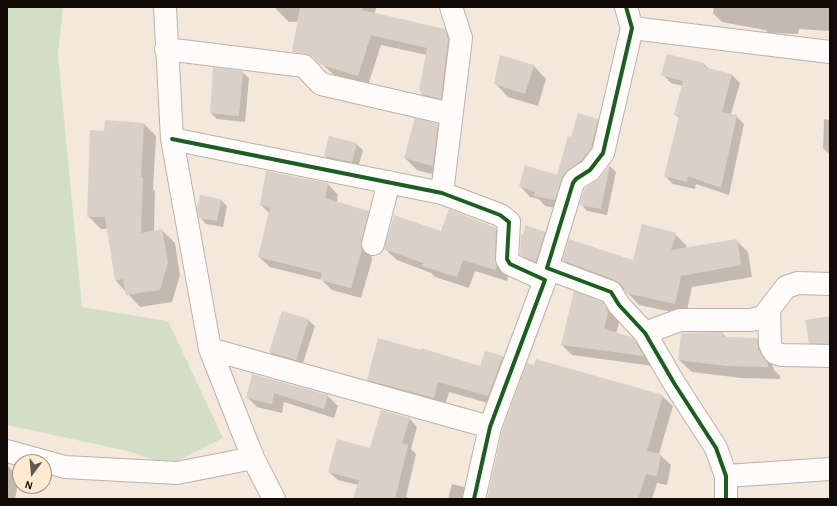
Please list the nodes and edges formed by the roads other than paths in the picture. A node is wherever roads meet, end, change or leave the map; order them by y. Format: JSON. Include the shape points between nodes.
{"nodes":[{"id":1,"x":165,"y":7,"type":"edge"},
{"id":2,"x":451,"y":7,"type":"edge"},
{"id":3,"x":626,"y":7,"type":"edge"},
{"id":4,"x":632,"y":28,"type":"junction"},
{"id":5,"x":166,"y":49,"type":"junction"},
{"id":6,"x":830,"y":52,"type":"edge"},
{"id":7,"x":451,"y":114,"type":"junction"},
{"id":8,"x":172,"y":139,"type":"junction"},
{"id":9,"x":389,"y":182,"type":"junction"},
{"id":10,"x":442,"y":193,"type":"junction"},
{"id":11,"x":373,"y":244,"type":"dead end"},
{"id":12,"x":546,"y":274,"type":"junction"},
{"id":13,"x":830,"y":284,"type":"edge"},
{"id":14,"x":769,"y":309,"type":"junction"},
{"id":15,"x":645,"y":333,"type":"junction"},
{"id":16,"x":210,"y":349,"type":"junction"},
{"id":17,"x":830,"y":356,"type":"edge"},
{"id":18,"x":490,"y":427,"type":"junction"},
{"id":19,"x":7,"y":450,"type":"edge"},
{"id":20,"x":253,"y":458,"type":"junction"},
{"id":21,"x":830,"y":469,"type":"edge"},
{"id":22,"x":726,"y":476,"type":"junction"},
{"id":23,"x":274,"y":499,"type":"edge"},
{"id":24,"x":474,"y":499,"type":"edge"},
{"id":25,"x":726,"y":499,"type":"edge"}],
"edges":[{"from":1,"to":5,"type":"street"},
{"from":2,"to":7,"type":"street","via":[[461,38]]},
{"from":3,"to":4,"type":"street"},
{"from":4,"to":6,"type":"street"},
{"from":4,"to":12,"type":"street","via":[[603,153],[590,170],[573,183]]},
{"from":5,"to":7,"type":"street","via":[[304,66],[321,84]]},
{"from":5,"to":8,"type":"street"},
{"from":7,"to":10,"type":"street"},
{"from":8,"to":9,"type":"street"},
{"from":8,"to":16,"type":"street"},
{"from":9,"to":10,"type":"street"},
{"from":9,"to":11,"type":"street"},
{"from":10,"to":12,"type":"street","via":[[500,214],[509,222],[507,259],[510,264]]},
{"from":12,"to":15,"type":"street","via":[[611,292]]},
{"from":12,"to":18,"type":"street"},
{"from":13,"to":14,"type":"street","via":[[798,283],[786,287]]},
{"from":14,"to":15,"type":"street","via":[[763,317],[751,320],[680,320]]},
{"from":14,"to":17,"type":"street","via":[[772,350],[782,355]]},
{"from":15,"to":22,"type":"street","via":[[716,448]]},
{"from":16,"to":18,"type":"street"},
{"from":16,"to":20,"type":"street"},
{"from":18,"to":24,"type":"street"},
{"from":19,"to":20,"type":"street","via":[[65,467],[177,473]]},
{"from":20,"to":23,"type":"street"},
{"from":21,"to":22,"type":"street"},
{"from":22,"to":25,"type":"street"}]}
